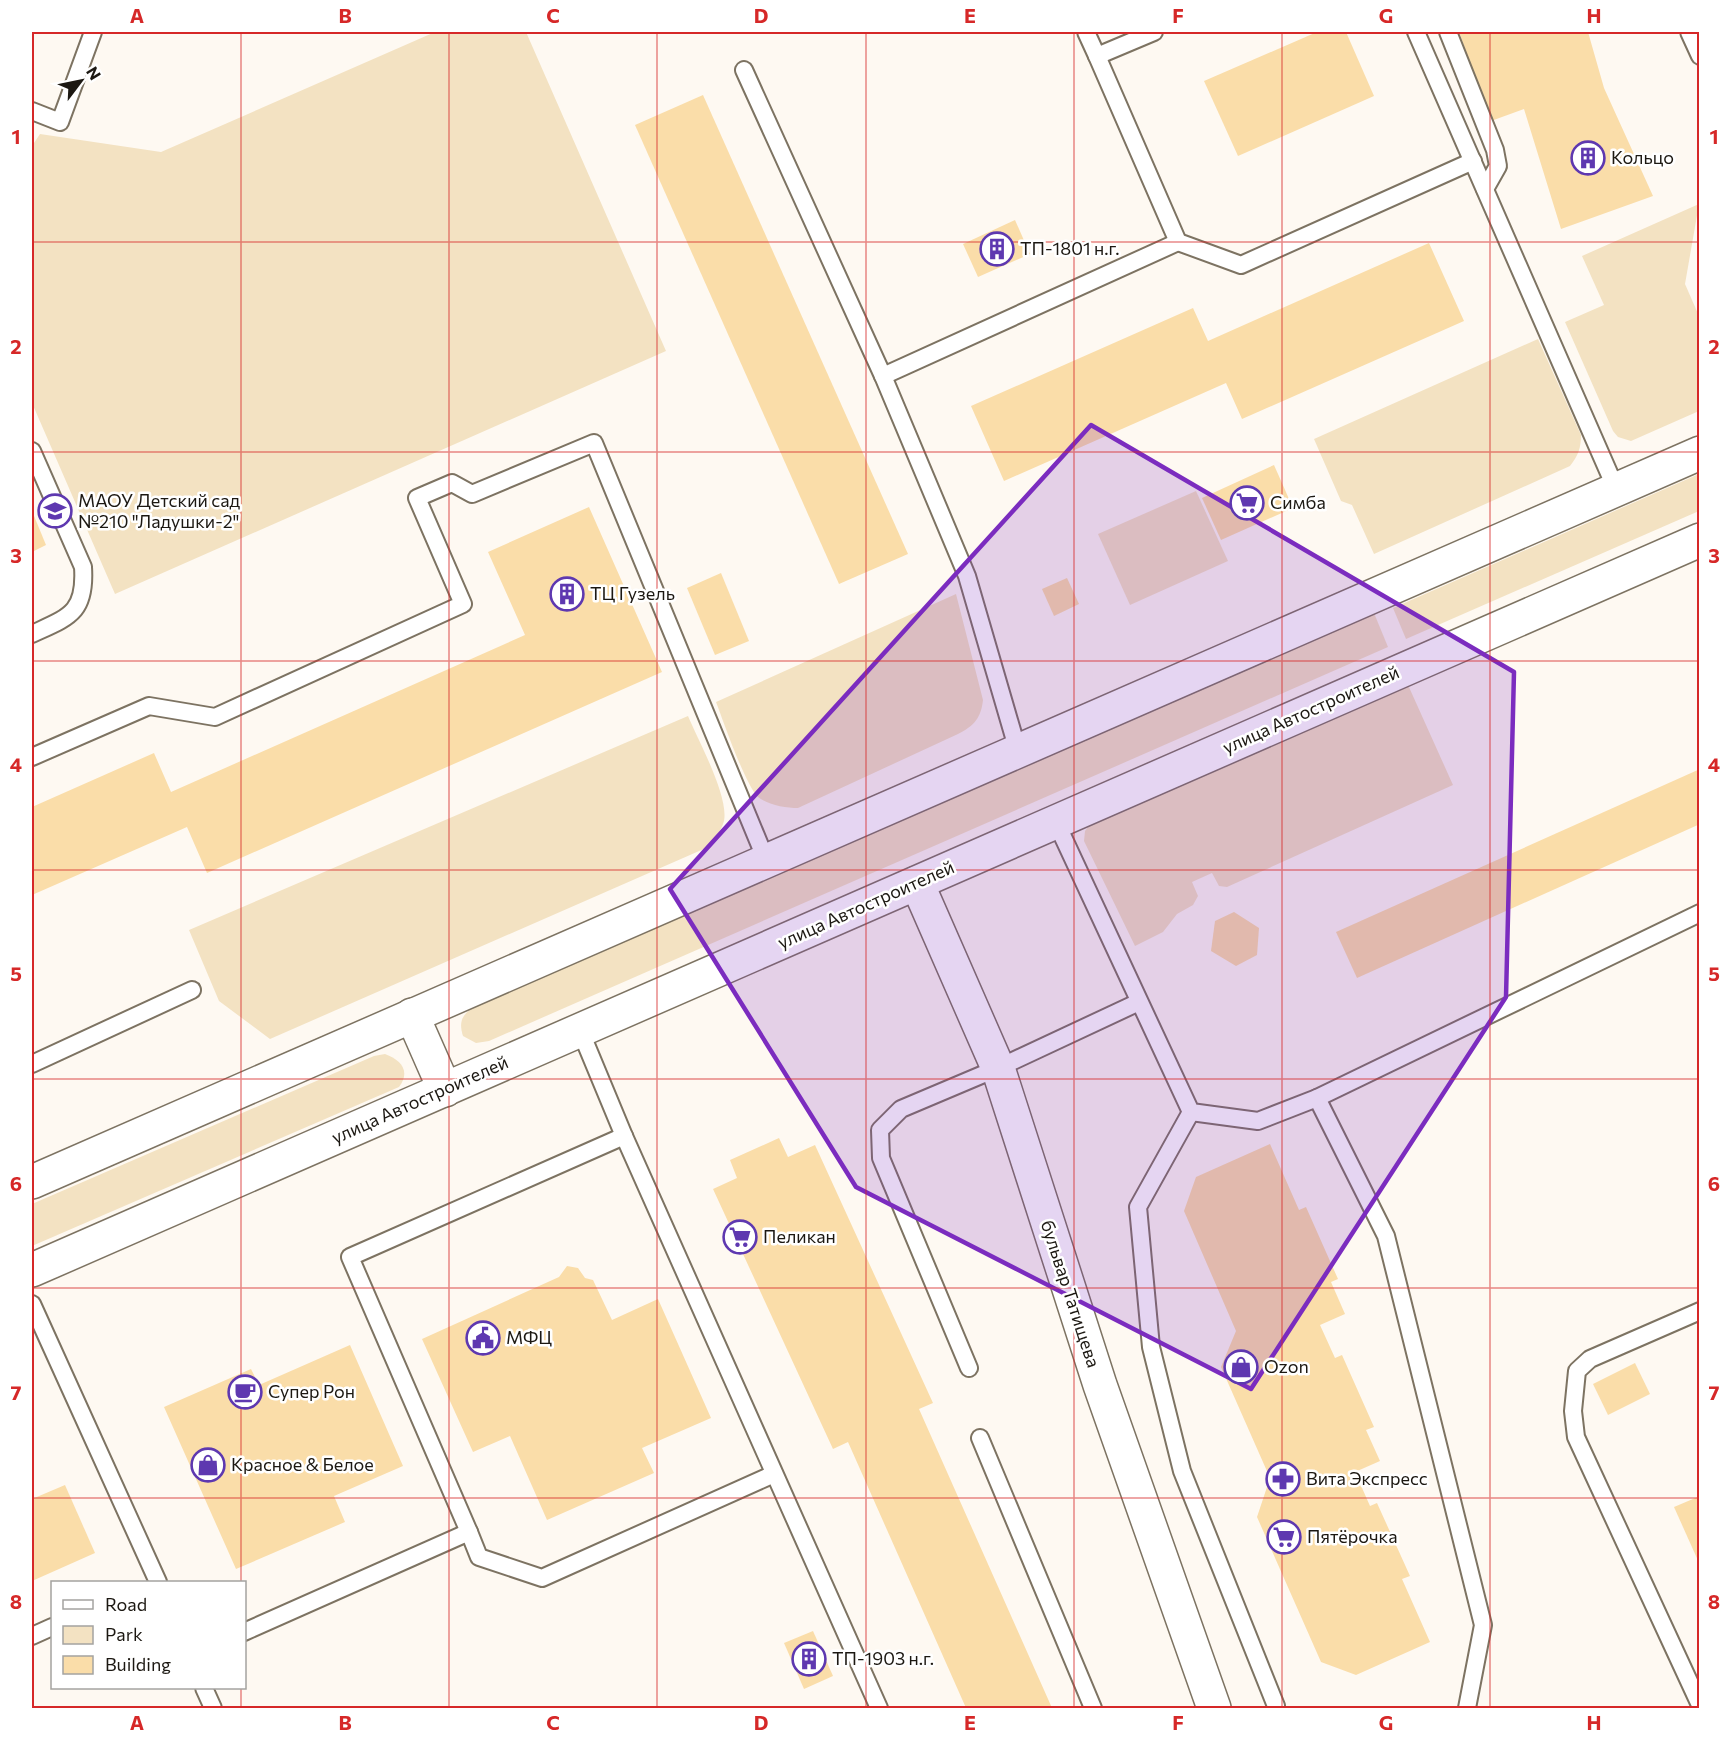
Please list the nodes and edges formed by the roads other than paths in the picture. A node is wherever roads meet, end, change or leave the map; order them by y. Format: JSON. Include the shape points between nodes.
{"nodes":[{"id":1,"x":93,"y":32,"type":"edge"},
{"id":2,"x":1086,"y":32,"type":"edge"},
{"id":3,"x":1155,"y":32,"type":"edge"},
{"id":4,"x":1416,"y":32,"type":"edge"},
{"id":5,"x":1448,"y":32,"type":"edge"},
{"id":6,"x":1689,"y":32,"type":"edge"},
{"id":7,"x":1098,"y":56,"type":"junction"},
{"id":8,"x":1700,"y":56,"type":"edge"},
{"id":9,"x":744,"y":70,"type":"dead end"},
{"id":10,"x":32,"y":111,"type":"edge"},
{"id":11,"x":1473,"y":161,"type":"junction"},
{"id":12,"x":1485,"y":189,"type":"junction"},
{"id":13,"x":1178,"y":242,"type":"junction"},
{"id":14,"x":883,"y":376,"type":"junction"},
{"id":15,"x":32,"y":451,"type":"edge"},
{"id":16,"x":1700,"y":453,"type":"edge"},
{"id":17,"x":1616,"y":489,"type":"junction"},
{"id":18,"x":1700,"y":540,"type":"edge"},
{"id":19,"x":32,"y":634,"type":"edge"},
{"id":20,"x":1018,"y":751,"type":"junction"},
{"id":21,"x":32,"y":757,"type":"edge"},
{"id":22,"x":1056,"y":822,"type":"junction"},
{"id":23,"x":766,"y":861,"type":"junction"},
{"id":24,"x":917,"y":883,"type":"junction"},
{"id":25,"x":1700,"y":913,"type":"edge"},
{"id":26,"x":192,"y":990,"type":"dead end"},
{"id":27,"x":1139,"y":1002,"type":"junction"},
{"id":28,"x":412,"y":1015,"type":"junction"},
{"id":29,"x":580,"y":1030,"type":"junction"},
{"id":30,"x":32,"y":1064,"type":"edge"},
{"id":31,"x":998,"y":1068,"type":"junction"},
{"id":32,"x":445,"y":1090,"type":"junction"},
{"id":33,"x":1317,"y":1098,"type":"junction"},
{"id":34,"x":1191,"y":1112,"type":"junction"},
{"id":35,"x":624,"y":1136,"type":"junction"},
{"id":36,"x":32,"y":1182,"type":"edge"},
{"id":37,"x":32,"y":1270,"type":"edge"},
{"id":38,"x":32,"y":1304,"type":"edge"},
{"id":39,"x":1700,"y":1311,"type":"edge"},
{"id":40,"x":969,"y":1368,"type":"dead end"},
{"id":41,"x":980,"y":1438,"type":"dead end"},
{"id":42,"x":774,"y":1474,"type":"junction"},
{"id":43,"x":469,"y":1532,"type":"junction"},
{"id":44,"x":154,"y":1581,"type":"edge"},
{"id":45,"x":51,"y":1627,"type":"edge"},
{"id":46,"x":246,"y":1631,"type":"edge"},
{"id":47,"x":32,"y":1636,"type":"edge"},
{"id":48,"x":204,"y":1689,"type":"edge"},
{"id":49,"x":1700,"y":1705,"type":"edge"},
{"id":50,"x":1276,"y":1706,"type":"dead end"},
{"id":51,"x":213,"y":1708,"type":"edge"},
{"id":52,"x":879,"y":1708,"type":"edge"},
{"id":53,"x":1093,"y":1708,"type":"edge"},
{"id":54,"x":1214,"y":1708,"type":"edge"},
{"id":55,"x":1467,"y":1708,"type":"edge"}],
"edges":[{"from":1,"to":10,"type":"lane","via":[[60,122]]},
{"from":2,"to":7,"type":"lane"},
{"from":3,"to":7,"type":"lane"},
{"from":4,"to":11,"type":"lane"},
{"from":5,"to":12,"type":"lane","via":[[1495,150],[1498,166]]},
{"from":6,"to":8,"type":"lane"},
{"from":7,"to":13,"type":"lane"},
{"from":9,"to":14,"type":"lane"},
{"from":11,"to":12,"type":"lane"},
{"from":11,"to":13,"type":"lane","via":[[1241,265]]},
{"from":12,"to":17,"type":"lane"},
{"from":13,"to":14,"type":"lane"},
{"from":14,"to":20,"type":"lane","via":[[967,576]]},
{"from":15,"to":19,"type":"lane","via":[[83,567],[84,587],[73,612]]},
{"from":16,"to":17,"type":"main road"},
{"from":17,"to":20,"type":"main road"},
{"from":18,"to":22,"type":"main road","name":"улица Автостроителей"},
{"from":20,"to":23,"type":"main road"},
{"from":21,"to":23,"type":"lane","via":[[149,706],[215,717],[463,604],[417,498],[452,483],[472,494],[594,443]]},
{"from":22,"to":24,"type":"main road","name":"улица Автостроителей"},
{"from":22,"to":27,"type":"lane"},
{"from":23,"to":28,"type":"main road"},
{"from":24,"to":29,"type":"main road","name":"улица Автостроителей"},
{"from":24,"to":31,"type":"main road","name":"бульвар Татищева"},
{"from":25,"to":33,"type":"lane"},
{"from":26,"to":30,"type":"lane"},
{"from":27,"to":31,"type":"lane"},
{"from":27,"to":34,"type":"lane"},
{"from":28,"to":32,"type":"main road"},
{"from":28,"to":36,"type":"main road"},
{"from":29,"to":32,"type":"main road","name":"улица Автостроителей"},
{"from":29,"to":35,"type":"lane"},
{"from":31,"to":40,"type":"lane","via":[[901,1109],[880,1130],[881,1158]]},
{"from":31,"to":54,"type":"main road","name":"бульвар Татищева","via":[[1100,1385]]},
{"from":32,"to":37,"type":"main road","name":"улица Автостроителей"},
{"from":33,"to":34,"type":"lane","via":[[1258,1121]]},
{"from":33,"to":55,"type":"lane","via":[[1386,1236],[1483,1625]]},
{"from":34,"to":50,"type":"lane","via":[[1138,1207],[1151,1347],[1182,1471]]},
{"from":35,"to":42,"type":"lane"},
{"from":35,"to":43,"type":"lane","via":[[350,1257]]},
{"from":38,"to":44,"type":"lane"},
{"from":39,"to":49,"type":"lane","via":[[1590,1359],[1577,1371],[1572,1411],[1576,1437]]},
{"from":41,"to":53,"type":"lane"},
{"from":42,"to":43,"type":"lane","via":[[542,1578],[479,1557]]},
{"from":42,"to":52,"type":"lane"},
{"from":43,"to":46,"type":"lane"},
{"from":45,"to":47,"type":"lane"},
{"from":48,"to":51,"type":"lane"}]}
